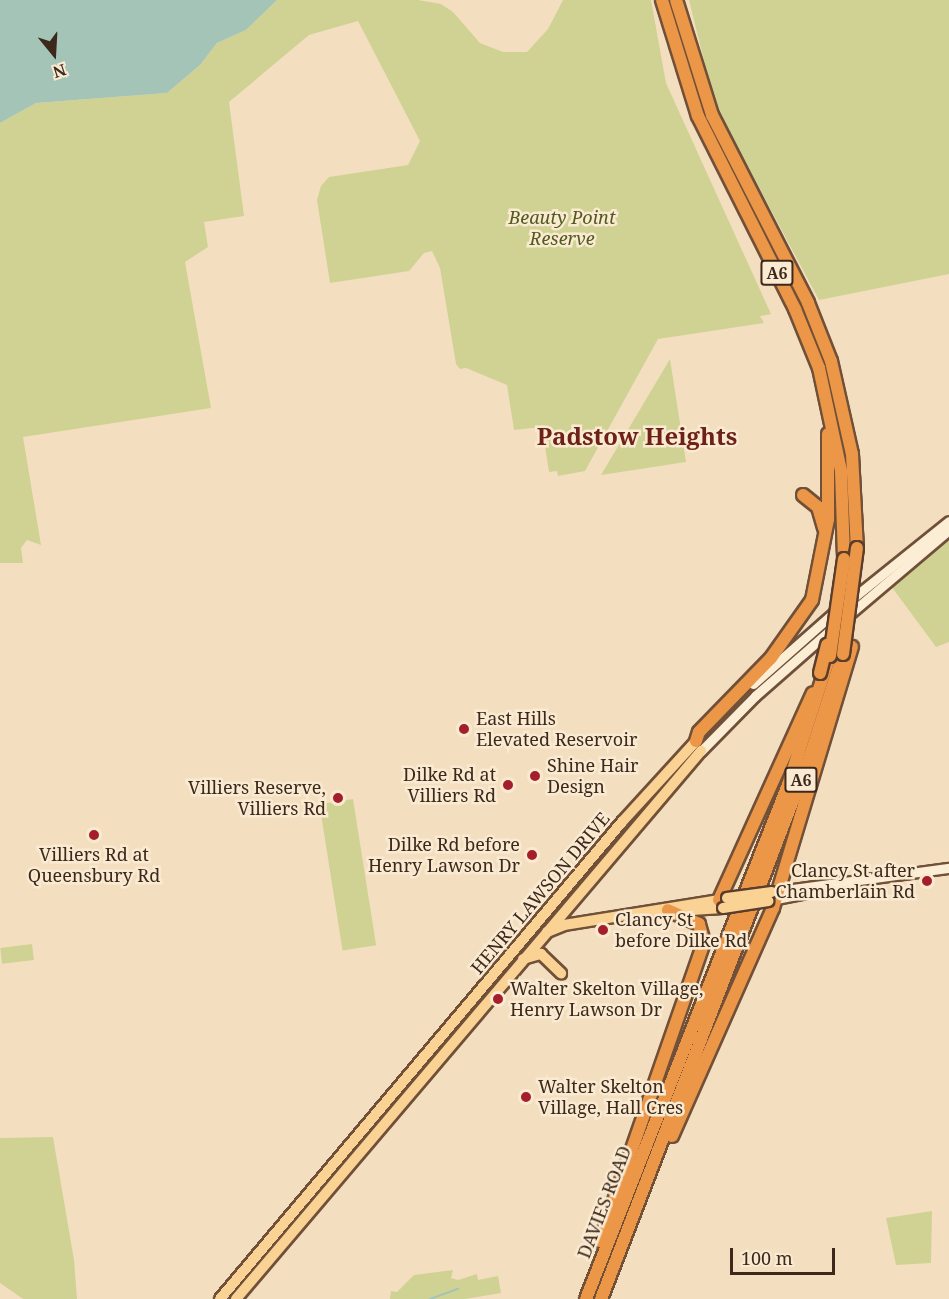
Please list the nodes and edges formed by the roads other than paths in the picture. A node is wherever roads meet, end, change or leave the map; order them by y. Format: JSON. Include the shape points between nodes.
{"nodes":[{"id":1,"x":662,"y":0,"type":"edge"},
{"id":2,"x":676,"y":0,"type":"edge"},
{"id":3,"x":801,"y":321,"type":"junction"},
{"id":4,"x":803,"y":495,"type":"dead end"},
{"id":5,"x":949,"y":521,"type":"edge"},
{"id":6,"x":949,"y":530,"type":"edge"},
{"id":7,"x":824,"y":551,"type":"junction"},
{"id":8,"x":848,"y":651,"type":"junction"},
{"id":9,"x":823,"y":674,"type":"junction"},
{"id":10,"x":699,"y":746,"type":"junction"},
{"id":11,"x":949,"y":868,"type":"edge"},
{"id":12,"x":767,"y":892,"type":"junction"},
{"id":13,"x":723,"y":902,"type":"junction"},
{"id":14,"x":571,"y":903,"type":"junction"},
{"id":15,"x":668,"y":910,"type":"junction"},
{"id":16,"x":539,"y":920,"type":"junction"},
{"id":17,"x":594,"y":921,"type":"junction"},
{"id":18,"x":544,"y":934,"type":"junction"},
{"id":19,"x":523,"y":959,"type":"junction"},
{"id":20,"x":561,"y":973,"type":"dead end"},
{"id":21,"x":624,"y":1240,"type":"junction"},
{"id":22,"x":220,"y":1299,"type":"edge"},
{"id":23,"x":236,"y":1299,"type":"edge"},
{"id":24,"x":582,"y":1299,"type":"edge"},
{"id":25,"x":586,"y":1299,"type":"edge"},
{"id":26,"x":601,"y":1299,"type":"edge"}],
"edges":[{"from":1,"to":3,"type":"highway","number":"A6","via":[[698,116]]},
{"from":2,"to":8,"type":"highway","number":"A6","bridge":true,"via":[[712,115],[815,319],[845,409],[860,546]]},
{"from":3,"to":7,"type":"highway","number":"A6","via":[[830,447]]},
{"from":3,"to":9,"type":"highway","number":"A6","bridge":true,"via":[[825,386],[844,495],[844,559],[836,621]]},
{"from":4,"to":7,"type":"highway","via":[[823,517]]},
{"from":5,"to":10,"type":"main road","name":"HENRY LAWSON DRIVE","via":[[813,631]]},
{"from":6,"to":10,"type":"main road","name":"HENRY LAWSON DRIVE"},
{"from":7,"to":10,"type":"highway","number":"A6","via":[[816,590],[802,619],[771,658],[699,732]]},
{"from":8,"to":12,"type":"highway"},
{"from":8,"to":12,"type":"highway","number":"A6"},
{"from":9,"to":12,"type":"highway","number":"A6"},
{"from":9,"to":13,"type":"highway"},
{"from":10,"to":14,"type":"main road","name":"HENRY LAWSON DRIVE"},
{"from":10,"to":16,"type":"main road","name":"HENRY LAWSON DRIVE"},
{"from":11,"to":12,"type":"main road"},
{"from":12,"to":13,"type":"main road","bridge":true},
{"from":12,"to":21,"type":"highway","name":"DAVIES ROAD","number":"A6"},
{"from":12,"to":21,"type":"highway","number":"A6","via":[[640,1212]]},
{"from":12,"to":25,"type":"highway","name":"DAVIES ROAD","number":"A6"},
{"from":13,"to":15,"type":"main road","via":[[685,913]]},
{"from":14,"to":17,"type":"main road","via":[[575,917]]},
{"from":14,"to":18,"type":"main road","name":"HENRY LAWSON DRIVE"},
{"from":15,"to":17,"type":"main road"},
{"from":15,"to":24,"type":"highway","via":[[699,924],[704,942]]},
{"from":16,"to":18,"type":"main road"},
{"from":16,"to":22,"type":"main road","name":"HENRY LAWSON DRIVE"},
{"from":17,"to":18,"type":"main road","via":[[564,925]]},
{"from":18,"to":19,"type":"main road","name":"HENRY LAWSON DRIVE"},
{"from":19,"to":20,"type":"main road","via":[[541,954]]},
{"from":19,"to":23,"type":"main road","name":"HENRY LAWSON DRIVE"},
{"from":21,"to":26,"type":"highway","name":"DAVIES ROAD","number":"A6"}]}
